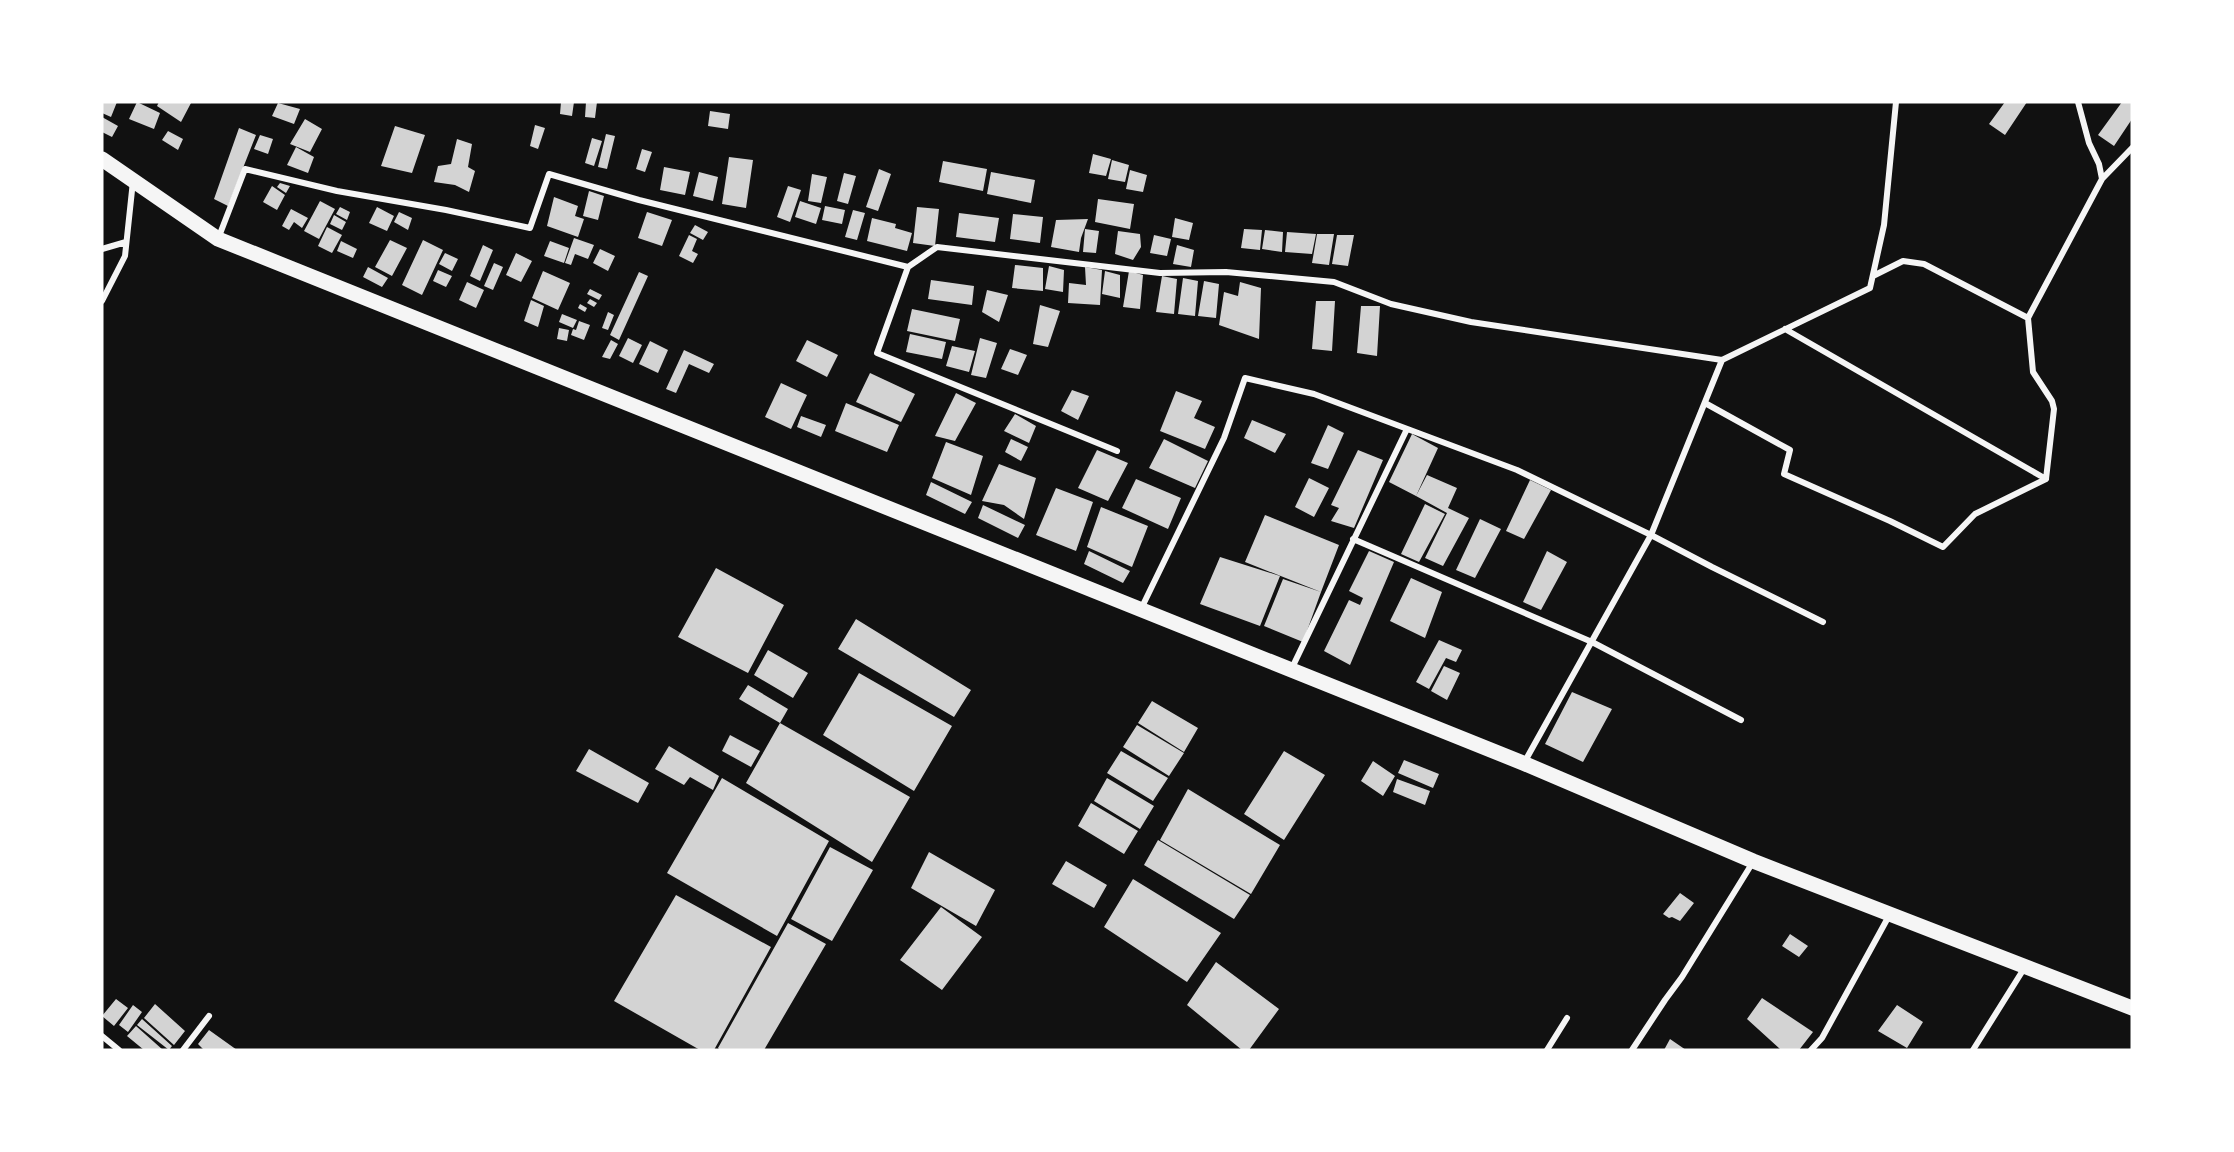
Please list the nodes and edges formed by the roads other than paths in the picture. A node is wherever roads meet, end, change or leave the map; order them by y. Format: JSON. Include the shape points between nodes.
{"nodes":[{"id":1,"x":1896,"y":102,"type":"edge"},
{"id":2,"x":2078,"y":102,"type":"edge"},
{"id":3,"x":2132,"y":148,"type":"edge"},
{"id":4,"x":102,"y":159,"type":"edge"},
{"id":5,"x":2102,"y":179,"type":"junction"},
{"id":6,"x":133,"y":180,"type":"junction"},
{"id":7,"x":218,"y":239,"type":"junction"},
{"id":8,"x":126,"y":242,"type":"junction"},
{"id":9,"x":102,"y":249,"type":"edge"},
{"id":10,"x":908,"y":267,"type":"junction"},
{"id":11,"x":1873,"y":276,"type":"junction"},
{"id":12,"x":102,"y":301,"type":"edge"},
{"id":13,"x":2028,"y":318,"type":"junction"},
{"id":14,"x":1785,"y":329,"type":"junction"},
{"id":15,"x":1722,"y":360,"type":"junction"},
{"id":16,"x":1705,"y":403,"type":"junction"},
{"id":17,"x":1407,"y":429,"type":"junction"},
{"id":18,"x":1117,"y":451,"type":"dead end"},
{"id":19,"x":2046,"y":479,"type":"junction"},
{"id":20,"x":1652,"y":535,"type":"junction"},
{"id":21,"x":1353,"y":539,"type":"junction"},
{"id":22,"x":1140,"y":610,"type":"junction"},
{"id":23,"x":1823,"y":622,"type":"dead end"},
{"id":24,"x":1592,"y":642,"type":"junction"},
{"id":25,"x":1291,"y":670,"type":"junction"},
{"id":26,"x":1741,"y":720,"type":"dead end"},
{"id":27,"x":1523,"y":764,"type":"junction"},
{"id":28,"x":1753,"y":861,"type":"junction"},
{"id":29,"x":1891,"y":913,"type":"junction"},
{"id":30,"x":2026,"y":966,"type":"junction"},
{"id":31,"x":2132,"y":1008,"type":"edge"},
{"id":32,"x":210,"y":1016,"type":"dead end"},
{"id":33,"x":1568,"y":1018,"type":"dead end"},
{"id":34,"x":102,"y":1036,"type":"edge"},
{"id":35,"x":118,"y":1050,"type":"edge"},
{"id":36,"x":183,"y":1050,"type":"edge"},
{"id":37,"x":1547,"y":1050,"type":"edge"},
{"id":38,"x":1632,"y":1050,"type":"edge"},
{"id":39,"x":1811,"y":1050,"type":"edge"},
{"id":40,"x":1972,"y":1050,"type":"edge"}],
"edges":[{"from":1,"to":11,"type":"street","via":[[1884,225]]},
{"from":2,"to":5,"type":"street"},
{"from":3,"to":5,"type":"street"},
{"from":4,"to":6,"type":"main road"},
{"from":5,"to":13,"type":"street"},
{"from":6,"to":7,"type":"main road"},
{"from":6,"to":8,"type":"street"},
{"from":7,"to":10,"type":"street","via":[[245,169],[530,228],[549,174]]},
{"from":7,"to":22,"type":"main road"},
{"from":8,"to":9,"type":"street"},
{"from":8,"to":12,"type":"street","via":[[125,256]]},
{"from":10,"to":15,"type":"street","via":[[937,247],[1160,273],[1226,272],[1334,282],[1391,304],[1471,322]]},
{"from":10,"to":18,"type":"street","via":[[878,353]]},
{"from":11,"to":13,"type":"street","via":[[1903,261],[1924,264]]},
{"from":11,"to":14,"type":"street","via":[[1870,288]]},
{"from":13,"to":19,"type":"street","via":[[2032,372],[2054,409]]},
{"from":14,"to":15,"type":"street"},
{"from":14,"to":19,"type":"street"},
{"from":15,"to":16,"type":"street"},
{"from":16,"to":19,"type":"street","via":[[1790,450],[1784,474],[1943,547],[1974,514]]},
{"from":16,"to":20,"type":"street"},
{"from":17,"to":20,"type":"street","via":[[1517,470]]},
{"from":17,"to":21,"type":"street"},
{"from":17,"to":22,"type":"street","via":[[1314,394],[1245,378],[1224,438]]},
{"from":20,"to":23,"type":"street"},
{"from":20,"to":24,"type":"street"},
{"from":21,"to":24,"type":"street"},
{"from":21,"to":25,"type":"street"},
{"from":22,"to":25,"type":"main road"},
{"from":24,"to":26,"type":"street"},
{"from":24,"to":27,"type":"street"},
{"from":25,"to":27,"type":"main road"},
{"from":27,"to":28,"type":"main road"},
{"from":28,"to":29,"type":"main road"},
{"from":28,"to":38,"type":"street"},
{"from":29,"to":30,"type":"main road"},
{"from":29,"to":39,"type":"street","via":[[1822,1038]]},
{"from":30,"to":31,"type":"main road"},
{"from":30,"to":40,"type":"street"},
{"from":32,"to":36,"type":"street"},
{"from":33,"to":37,"type":"street"},
{"from":34,"to":35,"type":"street"}]}
